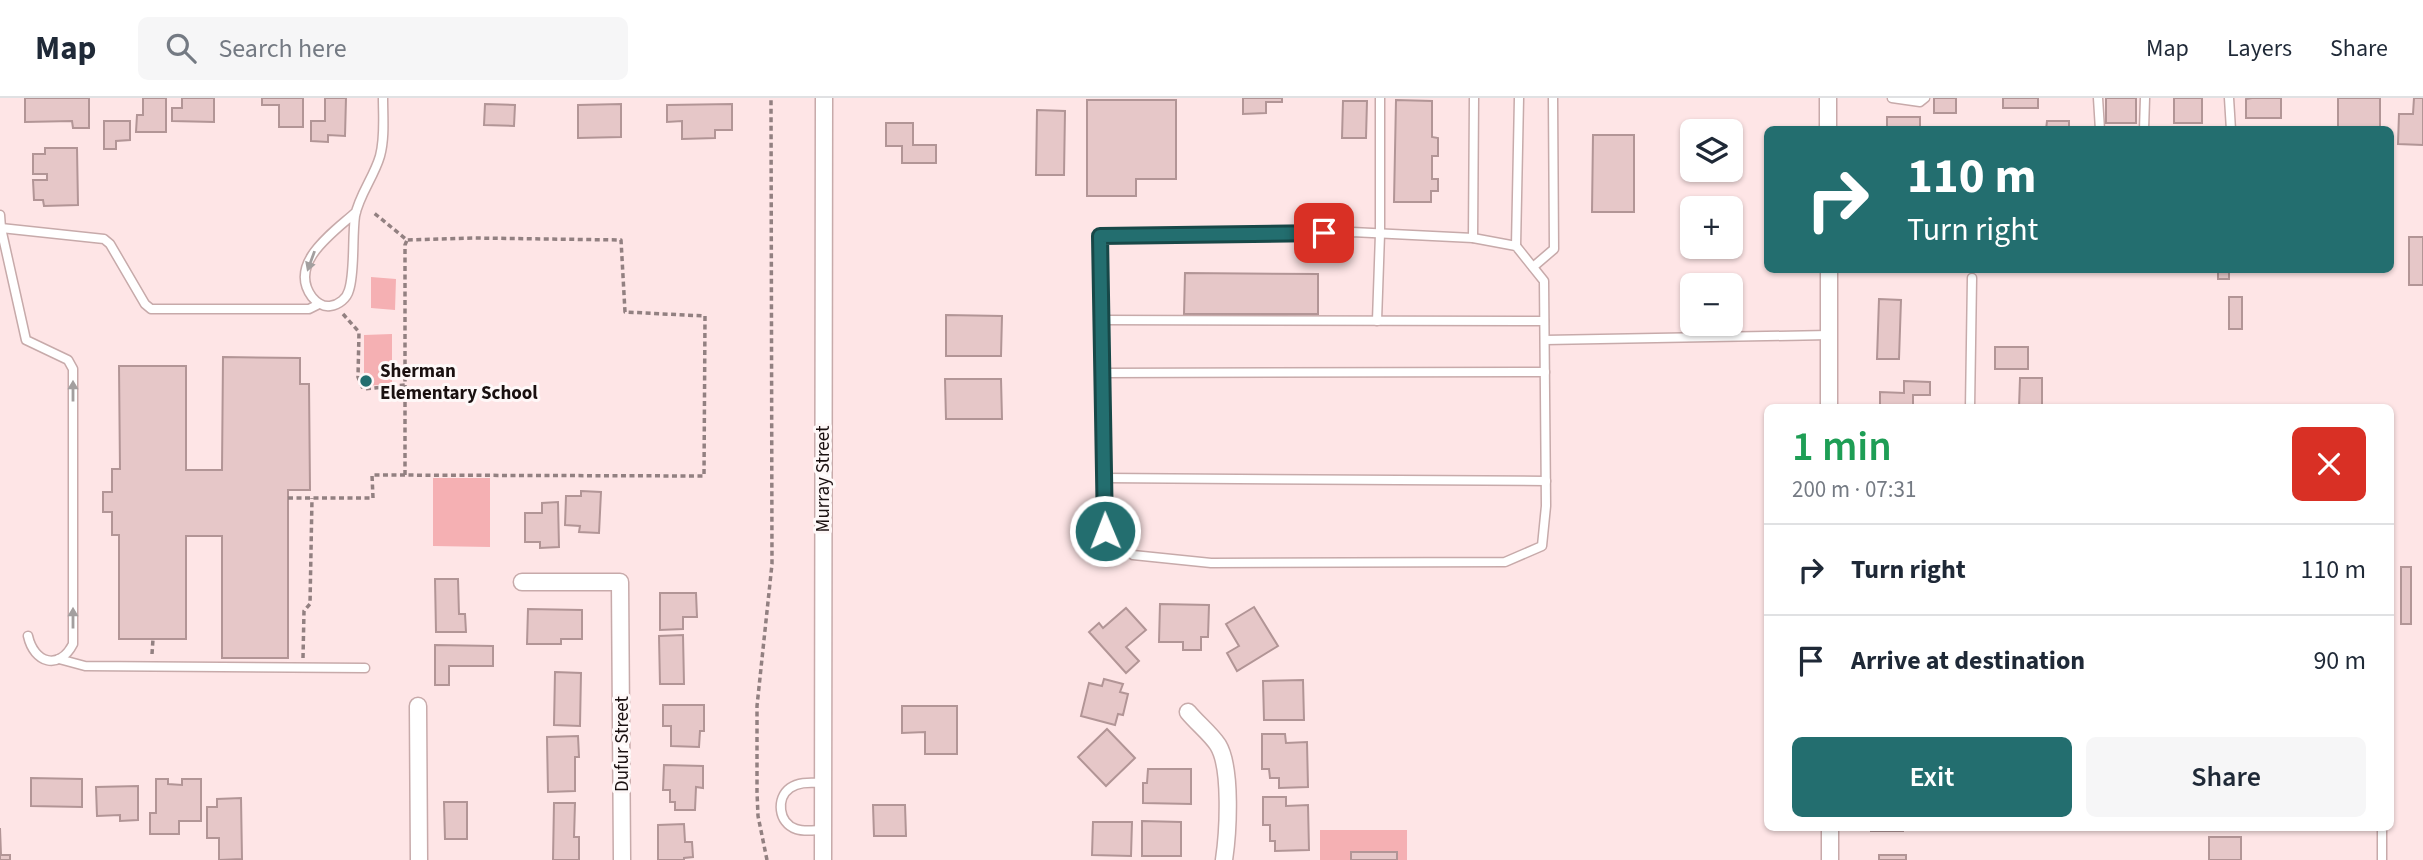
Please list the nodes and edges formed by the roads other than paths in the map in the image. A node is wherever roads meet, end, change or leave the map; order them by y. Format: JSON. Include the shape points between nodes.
{"nodes":[{"id":1,"x":383,"y":98,"type":"edge"},
{"id":2,"x":824,"y":98,"type":"edge"},
{"id":3,"x":1380,"y":98,"type":"edge"},
{"id":4,"x":1474,"y":98,"type":"edge"},
{"id":5,"x":1520,"y":98,"type":"edge"},
{"id":6,"x":1553,"y":98,"type":"edge"},
{"id":7,"x":1828,"y":98,"type":"edge"},
{"id":8,"x":1892,"y":98,"type":"edge"},
{"id":9,"x":1925,"y":98,"type":"edge"},
{"id":10,"x":2098,"y":98,"type":"edge"},
{"id":11,"x":2146,"y":98,"type":"edge"},
{"id":12,"x":2229,"y":98,"type":"edge"},
{"id":13,"x":1828,"y":126,"type":"edge"},
{"id":14,"x":2100,"y":126,"type":"edge"},
{"id":15,"x":2144,"y":126,"type":"edge"},
{"id":16,"x":2231,"y":126,"type":"edge"},
{"id":17,"x":356,"y":212,"type":"junction"},
{"id":18,"x":0,"y":215,"type":"edge"},
{"id":19,"x":1,"y":228,"type":"edge"},
{"id":20,"x":1380,"y":234,"type":"junction"},
{"id":21,"x":1474,"y":238,"type":"junction"},
{"id":22,"x":1516,"y":246,"type":"junction"},
{"id":23,"x":1533,"y":267,"type":"junction"},
{"id":24,"x":1829,"y":273,"type":"edge"},
{"id":25,"x":1972,"y":278,"type":"dead end"},
{"id":26,"x":319,"y":304,"type":"junction"},
{"id":27,"x":1101,"y":320,"type":"junction"},
{"id":28,"x":1377,"y":321,"type":"junction"},
{"id":29,"x":1544,"y":321,"type":"junction"},
{"id":30,"x":1829,"y":335,"type":"junction"},
{"id":31,"x":1545,"y":340,"type":"junction"},
{"id":32,"x":1545,"y":372,"type":"junction"},
{"id":33,"x":1102,"y":373,"type":"junction"},
{"id":34,"x":1829,"y":404,"type":"edge"},
{"id":35,"x":1970,"y":404,"type":"edge"},
{"id":36,"x":1104,"y":478,"type":"junction"},
{"id":37,"x":1546,"y":481,"type":"junction"},
{"id":38,"x":522,"y":582,"type":"dead end"},
{"id":39,"x":28,"y":636,"type":"dead end"},
{"id":40,"x":59,"y":659,"type":"junction"},
{"id":41,"x":365,"y":668,"type":"dead end"},
{"id":42,"x":418,"y":706,"type":"dead end"},
{"id":43,"x":1188,"y":712,"type":"dead end"},
{"id":44,"x":823,"y":783,"type":"junction"},
{"id":45,"x":823,"y":830,"type":"junction"},
{"id":46,"x":1830,"y":831,"type":"edge"},
{"id":47,"x":2382,"y":831,"type":"edge"},
{"id":48,"x":419,"y":860,"type":"edge"},
{"id":49,"x":622,"y":860,"type":"edge"},
{"id":50,"x":823,"y":860,"type":"edge"},
{"id":51,"x":1224,"y":860,"type":"edge"},
{"id":52,"x":1830,"y":860,"type":"edge"},
{"id":53,"x":2382,"y":860,"type":"edge"}],
"edges":[{"from":1,"to":17,"type":"lane","via":[[380,157]]},
{"from":2,"to":44,"type":"street","name":"Murray Street"},
{"from":3,"to":20,"type":"lane"},
{"from":4,"to":21,"type":"lane"},
{"from":5,"to":22,"type":"lane"},
{"from":6,"to":23,"type":"lane","via":[[1554,249]]},
{"from":7,"to":13,"type":"street"},
{"from":8,"to":9,"type":"lane","via":[[1920,103]]},
{"from":10,"to":14,"type":"lane"},
{"from":11,"to":15,"type":"lane"},
{"from":12,"to":16,"type":"lane"},
{"from":17,"to":26,"type":"lane","one_way":true,"via":[[309,259],[307,282]]},
{"from":17,"to":26,"type":"lane","via":[[348,293],[330,307]]},
{"from":18,"to":19,"type":"lane"},
{"from":19,"to":26,"type":"lane","via":[[104,239],[151,309],[309,309]]},
{"from":40,"to":19,"type":"lane","one_way":true,"via":[[73,644],[73,369],[68,360],[26,340]]},
{"from":20,"to":21,"type":"lane"},
{"from":20,"to":27,"type":"lane","via":[[1100,236]]},
{"from":20,"to":28,"type":"lane"},
{"from":21,"to":22,"type":"lane"},
{"from":22,"to":23,"type":"lane"},
{"from":23,"to":29,"type":"lane","via":[[1544,281]]},
{"from":24,"to":30,"type":"street"},
{"from":25,"to":35,"type":"lane"},
{"from":27,"to":28,"type":"lane"},
{"from":27,"to":33,"type":"lane"},
{"from":28,"to":29,"type":"lane"},
{"from":29,"to":31,"type":"lane"},
{"from":30,"to":31,"type":"lane"},
{"from":30,"to":34,"type":"street"},
{"from":31,"to":32,"type":"lane"},
{"from":32,"to":33,"type":"lane"},
{"from":32,"to":37,"type":"lane"},
{"from":33,"to":36,"type":"lane"},
{"from":36,"to":37,"type":"lane"},
{"from":36,"to":37,"type":"lane","via":[[1105,531],[1133,555],[1211,563],[1505,562],[1542,546]]},
{"from":38,"to":49,"type":"street","name":"Dufur Street","via":[[620,582]]},
{"from":39,"to":40,"type":"lane","via":[[37,657]]},
{"from":40,"to":41,"type":"lane","via":[[85,666]]},
{"from":42,"to":48,"type":"street"},
{"from":43,"to":51,"type":"street","via":[[1218,745],[1226,765]]},
{"from":44,"to":45,"type":"street","name":"Murray Street"},
{"from":44,"to":45,"type":"lane","via":[[791,788],[780,807],[785,821],[797,830]]},
{"from":45,"to":50,"type":"street","name":"Murray Street"},
{"from":46,"to":52,"type":"street"},
{"from":47,"to":53,"type":"lane"}]}
